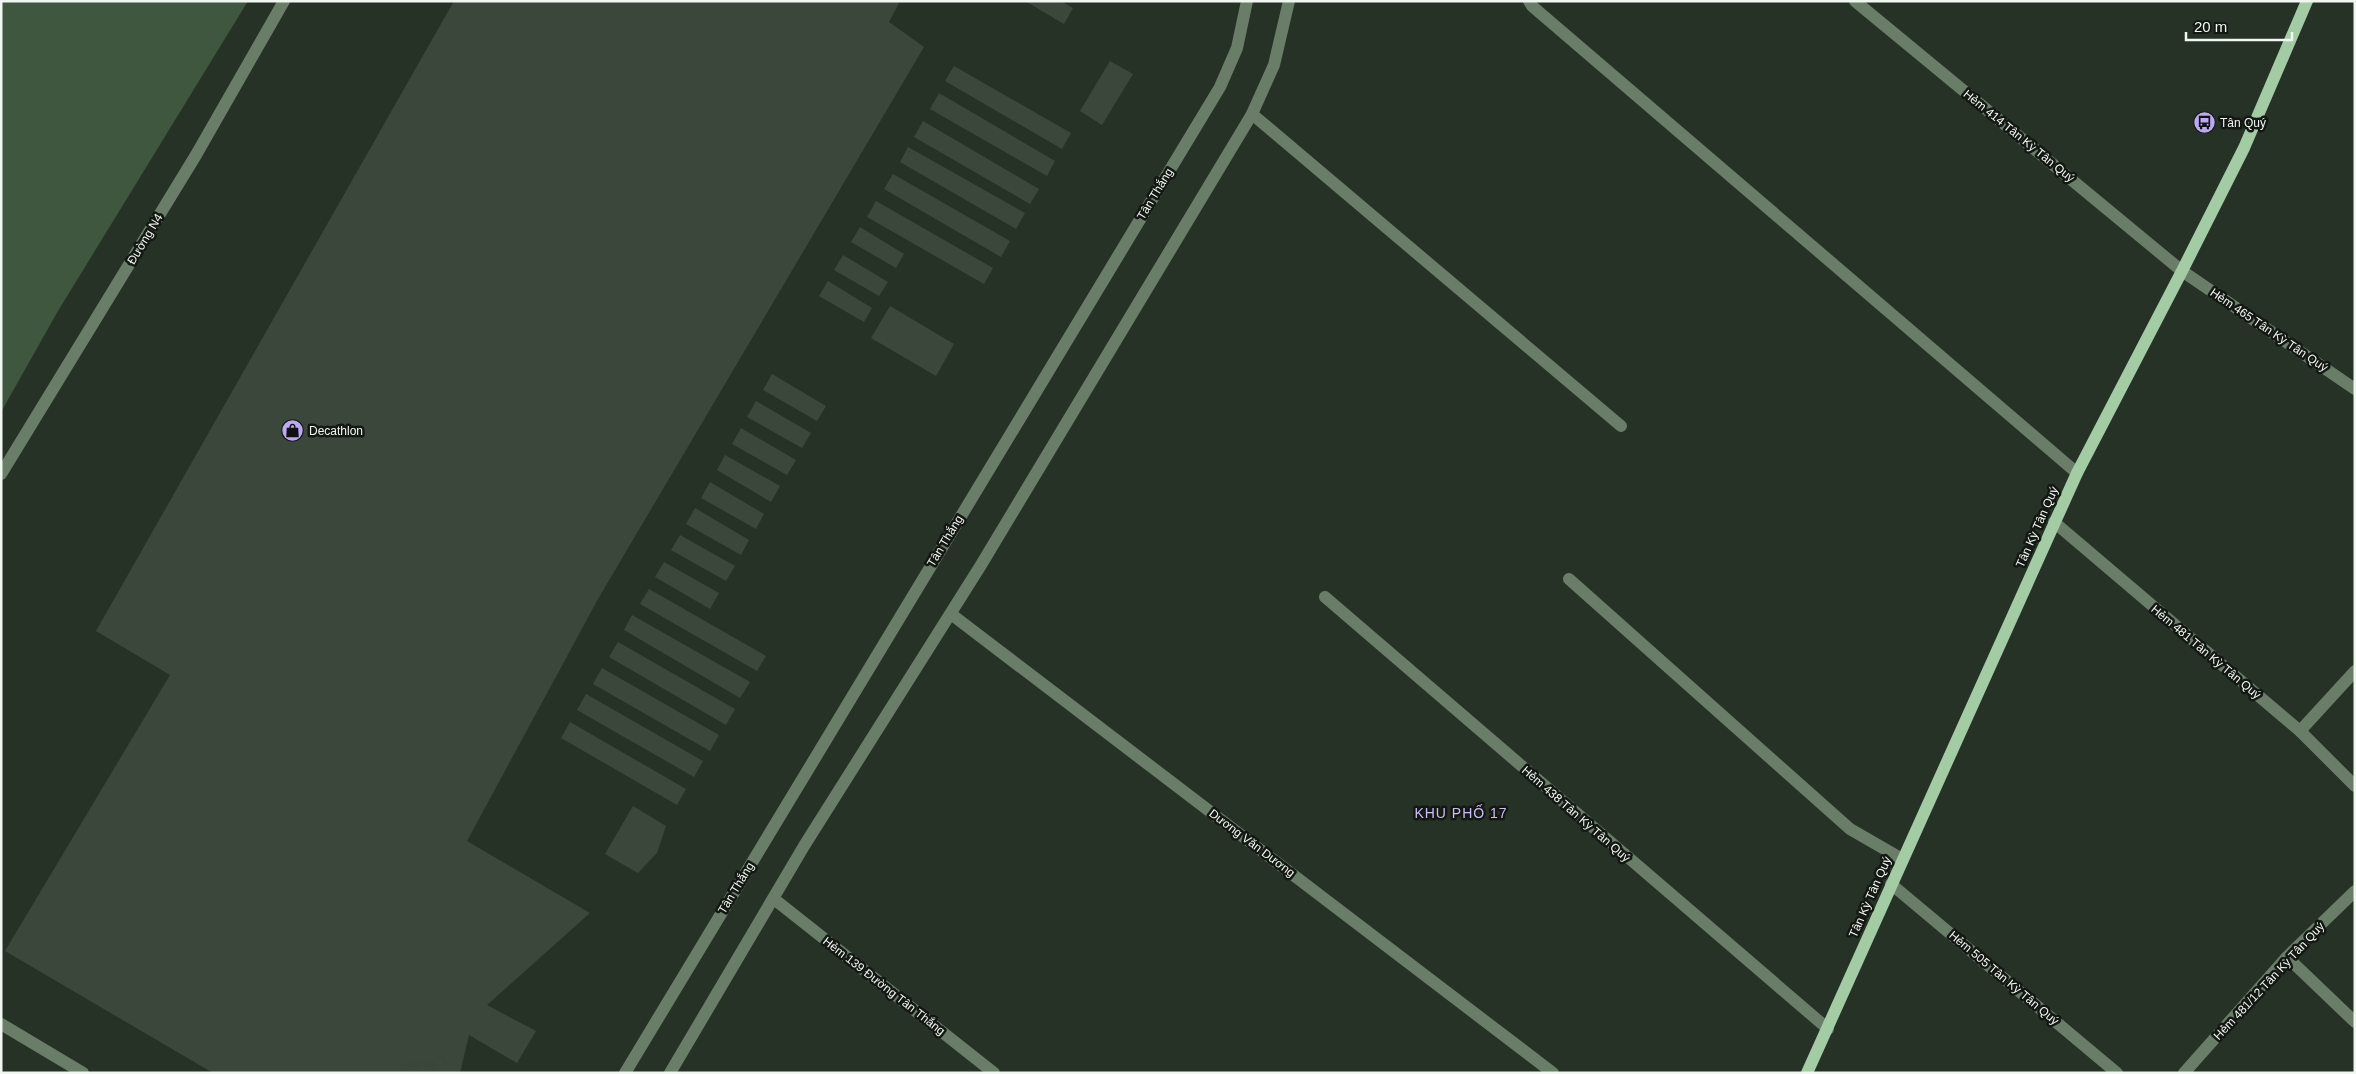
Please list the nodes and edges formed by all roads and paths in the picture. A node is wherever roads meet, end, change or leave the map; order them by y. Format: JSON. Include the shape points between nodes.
{"nodes":[{"id":1,"x":284,"y":1,"type":"edge"},
{"id":2,"x":1247,"y":1,"type":"edge"},
{"id":3,"x":1289,"y":1,"type":"edge"},
{"id":4,"x":1529,"y":1,"type":"edge"},
{"id":5,"x":1854,"y":1,"type":"edge"},
{"id":6,"x":2307,"y":1,"type":"edge"},
{"id":7,"x":1252,"y":114,"type":"junction"},
{"id":8,"x":2182,"y":271,"type":"junction"},
{"id":9,"x":2355,"y":389,"type":"edge"},
{"id":10,"x":1620,"y":426,"type":"dead end"},
{"id":11,"x":2077,"y":473,"type":"junction"},
{"id":12,"x":1,"y":474,"type":"edge"},
{"id":13,"x":2054,"y":522,"type":"junction"},
{"id":14,"x":1568,"y":579,"type":"dead end"},
{"id":15,"x":1325,"y":597,"type":"dead end"},
{"id":16,"x":951,"y":614,"type":"junction"},
{"id":17,"x":2355,"y":671,"type":"edge"},
{"id":18,"x":2300,"y":731,"type":"junction"},
{"id":19,"x":2355,"y":786,"type":"edge"},
{"id":20,"x":1902,"y":859,"type":"junction"},
{"id":21,"x":1891,"y":884,"type":"junction"},
{"id":22,"x":2355,"y":891,"type":"edge"},
{"id":23,"x":774,"y":899,"type":"junction"},
{"id":24,"x":2287,"y":957,"type":"junction"},
{"id":25,"x":2355,"y":1022,"type":"edge"},
{"id":26,"x":1,"y":1024,"type":"edge"},
{"id":27,"x":1828,"y":1029,"type":"junction"},
{"id":28,"x":83,"y":1073,"type":"edge"},
{"id":29,"x":624,"y":1073,"type":"edge"},
{"id":30,"x":670,"y":1073,"type":"edge"},
{"id":31,"x":994,"y":1073,"type":"edge"},
{"id":32,"x":1553,"y":1073,"type":"edge"},
{"id":33,"x":1807,"y":1073,"type":"edge"},
{"id":34,"x":2117,"y":1073,"type":"edge"},
{"id":35,"x":2184,"y":1073,"type":"edge"}],
"edges":[{"from":1,"to":12,"type":"street","name":"Đường N4","via":[[196,155]]},
{"from":2,"to":29,"type":"street","name":"Tân Thắng","via":[[1237,48],[1220,87]]},
{"from":3,"to":7,"type":"street","via":[[1274,65]]},
{"from":4,"to":11,"type":"street"},
{"from":5,"to":8,"type":"street","name":"Hẻm 414 Tân Kỳ Tân Quý"},
{"from":6,"to":8,"type":"main road","name":"Tân Kỳ Tân Quý","via":[[2244,148]]},
{"from":7,"to":10,"type":"street"},
{"from":7,"to":16,"type":"street"},
{"from":8,"to":9,"type":"street","name":"Hẻm 465 Tân Kỳ Tân Quý"},
{"from":8,"to":11,"type":"main road","name":"Tân Kỳ Tân Quý"},
{"from":11,"to":13,"type":"main road","name":"Tân Kỳ Tân Quý"},
{"from":13,"to":18,"type":"street","name":"Hẻm 481 Tân Kỳ Tân Quý"},
{"from":13,"to":20,"type":"main road","name":"Tân Kỳ Tân Quý"},
{"from":14,"to":20,"type":"street","via":[[1850,829]]},
{"from":15,"to":27,"type":"street","name":"Hẻm 438 Tân Kỳ Tân Quý"},
{"from":16,"to":23,"type":"street"},
{"from":16,"to":32,"type":"street","name":"Dương Văn Dương"},
{"from":17,"to":18,"type":"street"},
{"from":18,"to":19,"type":"street","name":"Hẻm 481 Tân Kỳ Tân Quý"},
{"from":20,"to":21,"type":"main road","name":"Tân Kỳ Tân Quý"},
{"from":21,"to":27,"type":"main road","name":"Tân Kỳ Tân Quý"},
{"from":21,"to":34,"type":"street","name":"Hẻm 505 Tân Kỳ Tân Quý"},
{"from":22,"to":24,"type":"street","name":"Hẻm 481/12 Tân Kỳ Tân Quý"},
{"from":23,"to":30,"type":"street"},
{"from":23,"to":31,"type":"street","name":"Hẻm 139 Đường Tân Thắng"},
{"from":24,"to":25,"type":"street"},
{"from":24,"to":35,"type":"street","name":"Hẻm 481/12 Tân Kỳ Tân Quý"},
{"from":26,"to":28,"type":"street"},
{"from":27,"to":33,"type":"main road","name":"Tân Kỳ Tân Quý"}]}
